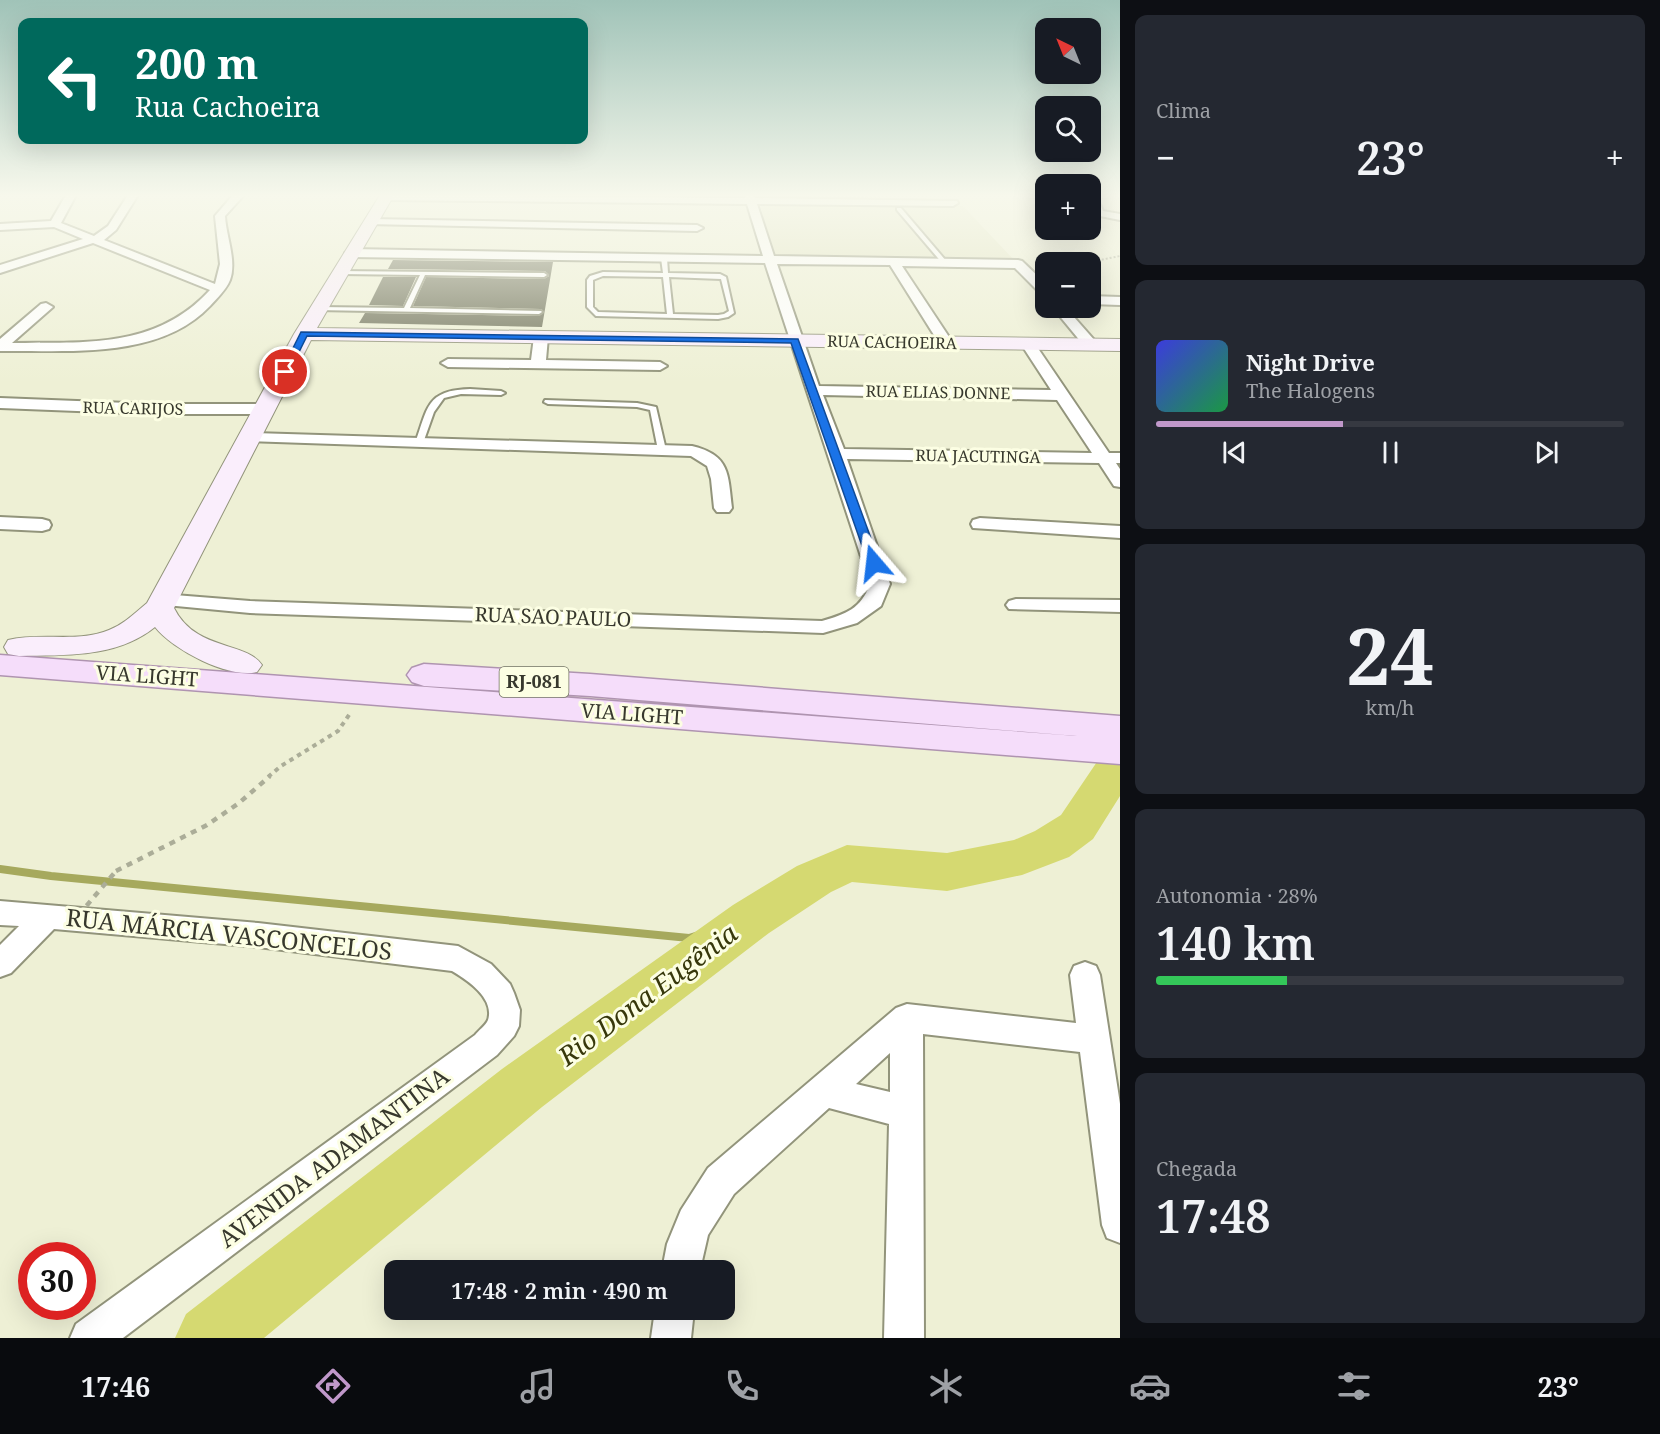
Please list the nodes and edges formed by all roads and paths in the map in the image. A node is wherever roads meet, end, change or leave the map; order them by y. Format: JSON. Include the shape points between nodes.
{"nodes":[{"id":1,"x":37,"y":257,"type":"edge"},
{"id":2,"x":141,"y":257,"type":"edge"},
{"id":3,"x":224,"y":257,"type":"edge"},
{"id":4,"x":348,"y":257,"type":"edge"},
{"id":5,"x":629,"y":257,"type":"edge"},
{"id":6,"x":940,"y":257,"type":"edge"},
{"id":7,"x":664,"y":258,"type":"junction"},
{"id":8,"x":770,"y":260,"type":"junction"},
{"id":9,"x":894,"y":262,"type":"junction"},
{"id":10,"x":945,"y":263,"type":"junction"},
{"id":11,"x":0,"y":269,"type":"edge"},
{"id":12,"x":339,"y":272,"type":"junction"},
{"id":13,"x":423,"y":274,"type":"junction"},
{"id":14,"x":544,"y":275,"type":"dead end"},
{"id":15,"x":665,"y":275,"type":"junction"},
{"id":16,"x":1035,"y":281,"type":"edge"},
{"id":17,"x":218,"y":289,"type":"junction"},
{"id":18,"x":1101,"y":300,"type":"edge"},
{"id":19,"x":1120,"y":301,"type":"edge"},
{"id":20,"x":46,"y":307,"type":"dead end"},
{"id":21,"x":318,"y":309,"type":"junction"},
{"id":22,"x":406,"y":310,"type":"junction"},
{"id":23,"x":539,"y":312,"type":"dead end"},
{"id":24,"x":670,"y":316,"type":"junction"},
{"id":25,"x":1068,"y":318,"type":"edge"},
{"id":26,"x":304,"y":334,"type":"junction"},
{"id":27,"x":541,"y":337,"type":"junction"},
{"id":28,"x":795,"y":340,"type":"junction"},
{"id":29,"x":946,"y":343,"type":"junction"},
{"id":30,"x":1028,"y":344,"type":"junction"},
{"id":31,"x":1091,"y":345,"type":"junction"},
{"id":32,"x":1120,"y":345,"type":"edge"},
{"id":33,"x":0,"y":346,"type":"edge"},
{"id":34,"x":448,"y":363,"type":"dead end"},
{"id":35,"x":538,"y":364,"type":"junction"},
{"id":36,"x":660,"y":366,"type":"dead end"},
{"id":37,"x":813,"y":390,"type":"junction"},
{"id":38,"x":501,"y":393,"type":"dead end"},
{"id":39,"x":1062,"y":395,"type":"junction"},
{"id":40,"x":548,"y":402,"type":"dead end"},
{"id":41,"x":0,"y":404,"type":"edge"},
{"id":42,"x":266,"y":410,"type":"junction"},
{"id":43,"x":250,"y":438,"type":"junction"},
{"id":44,"x":419,"y":443,"type":"junction"},
{"id":45,"x":662,"y":450,"type":"junction"},
{"id":46,"x":837,"y":454,"type":"junction"},
{"id":47,"x":1112,"y":458,"type":"edge"},
{"id":48,"x":1120,"y":482,"type":"edge"},
{"id":49,"x":723,"y":508,"type":"dead end"},
{"id":50,"x":0,"y":523,"type":"edge"},
{"id":51,"x":980,"y":524,"type":"dead end"},
{"id":52,"x":42,"y":525,"type":"dead end"},
{"id":53,"x":1120,"y":532,"type":"edge"},
{"id":54,"x":160,"y":604,"type":"junction"},
{"id":55,"x":1016,"y":605,"type":"dead end"},
{"id":56,"x":1120,"y":606,"type":"edge"},
{"id":57,"x":6,"y":653,"type":"edge"},
{"id":58,"x":246,"y":665,"type":"junction"},
{"id":59,"x":360,"y":693,"type":"junction"},
{"id":60,"x":1120,"y":728,"type":"edge"},
{"id":61,"x":1063,"y":736,"type":"junction"},
{"id":62,"x":1120,"y":752,"type":"edge"},
{"id":63,"x":0,"y":913,"type":"edge"},
{"id":64,"x":59,"y":920,"type":"junction"},
{"id":65,"x":458,"y":959,"type":"joint"},
{"id":66,"x":0,"y":964,"type":"edge"},
{"id":67,"x":1085,"y":975,"type":"dead end"},
{"id":68,"x":907,"y":1018,"type":"junction"},
{"id":69,"x":1094,"y":1039,"type":"junction"},
{"id":70,"x":823,"y":1090,"type":"junction"},
{"id":71,"x":906,"y":1112,"type":"junction"},
{"id":72,"x":1120,"y":1225,"type":"edge"},
{"id":73,"x":682,"y":1260,"type":"edge"},
{"id":74,"x":674,"y":1320,"type":"edge"},
{"id":75,"x":90,"y":1338,"type":"edge"},
{"id":76,"x":671,"y":1338,"type":"edge"},
{"id":77,"x":904,"y":1338,"type":"edge"}],
"edges":[{"from":1,"to":11,"type":"street"},
{"from":2,"to":17,"type":"street"},
{"from":3,"to":17,"type":"street","via":[[224,280]]},
{"from":4,"to":12,"type":"main road"},
{"from":5,"to":7,"type":"street"},
{"from":6,"to":10,"type":"lane"},
{"from":7,"to":8,"type":"street"},
{"from":7,"to":15,"type":"lane"},
{"from":8,"to":9,"type":"street"},
{"from":8,"to":28,"type":"street","name":"RUA SAO PAULO"},
{"from":9,"to":10,"type":"street"},
{"from":9,"to":29,"type":"street"},
{"from":10,"to":16,"type":"street","via":[[1018,264]]},
{"from":12,"to":13,"type":"lane"},
{"from":12,"to":21,"type":"main road"},
{"from":13,"to":14,"type":"lane"},
{"from":13,"to":22,"type":"lane"},
{"from":15,"to":24,"type":"lane"},
{"from":15,"to":24,"type":"lane","via":[[724,278],[732,312],[718,317]]},
{"from":15,"to":24,"type":"lane","via":[[592,277],[590,307],[603,316]]},
{"from":17,"to":33,"type":"street","via":[[190,319],[135,340],[100,345]]},
{"from":18,"to":19,"type":"street"},
{"from":20,"to":33,"type":"street"},
{"from":21,"to":22,"type":"lane"},
{"from":21,"to":26,"type":"main road"},
{"from":22,"to":23,"type":"lane"},
{"from":25,"to":31,"type":"street"},
{"from":26,"to":27,"type":"main road","name":"RUA CACHOEIRA"},
{"from":26,"to":42,"type":"main road"},
{"from":27,"to":28,"type":"main road","name":"RUA CACHOEIRA"},
{"from":27,"to":35,"type":"street"},
{"from":28,"to":29,"type":"main road","name":"RUA CACHOEIRA"},
{"from":28,"to":37,"type":"street","name":"RUA SAO PAULO"},
{"from":29,"to":30,"type":"main road","name":"RUA CACHOEIRA"},
{"from":30,"to":31,"type":"main road","name":"RUA CACHOEIRA"},
{"from":30,"to":39,"type":"street"},
{"from":31,"to":32,"type":"main road","name":"RUA CACHOEIRA"},
{"from":34,"to":35,"type":"street"},
{"from":35,"to":36,"type":"street"},
{"from":37,"to":39,"type":"street","name":"RUA ELIAS DONNE"},
{"from":37,"to":46,"type":"street","name":"RUA SAO PAULO"},
{"from":38,"to":44,"type":"lane","via":[[457,392],[441,396]]},
{"from":39,"to":47,"type":"street"},
{"from":40,"to":45,"type":"lane","via":[[653,409]]},
{"from":41,"to":42,"type":"street","name":"RUA CARIJOS"},
{"from":42,"to":43,"type":"main road"},
{"from":43,"to":44,"type":"street"},
{"from":43,"to":54,"type":"main road"},
{"from":44,"to":45,"type":"street"},
{"from":45,"to":49,"type":"street","via":[[692,451],[713,458]]},
{"from":46,"to":47,"type":"street","name":"RUA JACUTINGA"},
{"from":46,"to":54,"type":"street","name":"RUA SAO PAULO","via":[[880,584],[874,602],[850,619],[823,627]]},
{"from":47,"to":48,"type":"street"},
{"from":50,"to":52,"type":"street"},
{"from":51,"to":53,"type":"street"},
{"from":54,"to":57,"type":"main road","via":[[120,637]]},
{"from":54,"to":58,"type":"main road","via":[[168,627],[178,637]]},
{"from":55,"to":56,"type":"street"},
{"from":57,"to":58,"type":"main road","name":"VIA LIGHT","number":"RJ-081"},
{"from":57,"to":59,"type":"main road","name":"VIA LIGHT","number":"RJ-081"},
{"from":58,"to":61,"type":"main road","name":"VIA LIGHT","number":"RJ-081","via":[[590,685]]},
{"from":59,"to":61,"type":"main road","name":"VIA LIGHT","number":"RJ-081"},
{"from":59,"to":64,"type":"path","bridge":true,"via":[[338,731],[281,766],[240,803],[183,839],[116,871]]},
{"from":60,"to":61,"type":"main road","name":"VIA LIGHT","number":"RJ-081"},
{"from":61,"to":62,"type":"main road","name":"VIA LIGHT","number":"RJ-081"},
{"from":63,"to":64,"type":"street","name":"RUA MÁRCIA VASCONCELOS"},
{"from":64,"to":65,"type":"street","name":"RUA MÁRCIA VASCONCELOS","via":[[258,934]]},
{"from":64,"to":66,"type":"street"},
{"from":65,"to":75,"type":"street","name":"AVENIDA ADAMANTINA","via":[[480,973],[499,993],[503,1026],[486,1046]]},
{"from":67,"to":69,"type":"street"},
{"from":68,"to":69,"type":"street"},
{"from":68,"to":70,"type":"street"},
{"from":68,"to":71,"type":"street"},
{"from":69,"to":72,"type":"street"},
{"from":70,"to":71,"type":"street"},
{"from":70,"to":73,"type":"street","via":[[721,1181],[700,1208],[685,1242]]},
{"from":71,"to":77,"type":"street"},
{"from":74,"to":76,"type":"street"}]}
